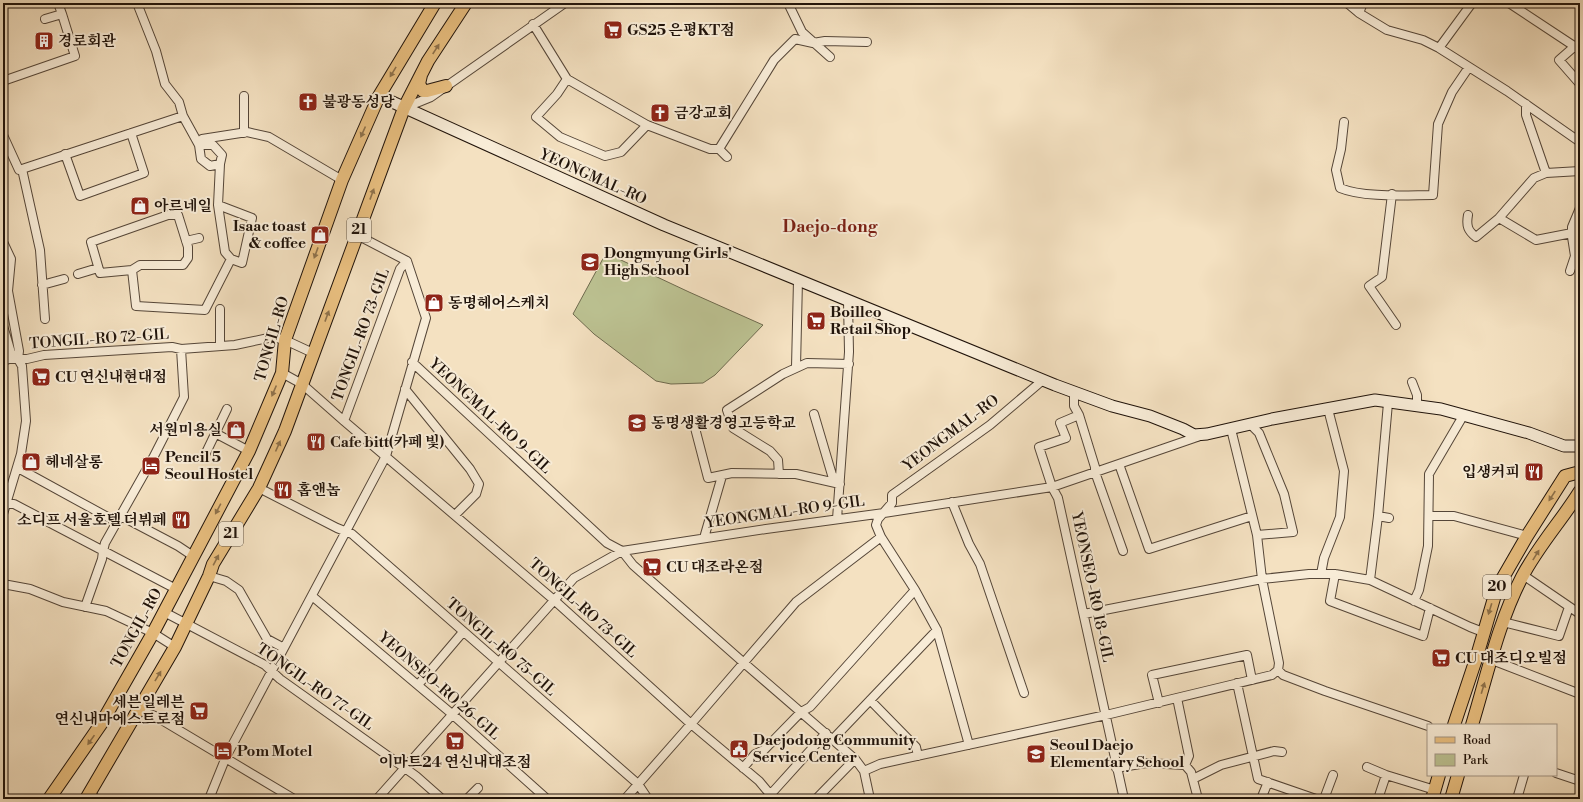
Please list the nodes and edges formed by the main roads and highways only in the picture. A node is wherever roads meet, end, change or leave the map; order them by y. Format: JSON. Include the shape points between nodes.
{"nodes":[{"id":1,"x":435,"y":3,"type":"edge"},
{"id":2,"x":466,"y":3,"type":"edge"},
{"id":3,"x":421,"y":75,"type":"junction"},
{"id":4,"x":446,"y":86,"type":"road end"},
{"id":5,"x":1580,"y":472,"type":"edge"},
{"id":6,"x":1579,"y":496,"type":"edge"},
{"id":7,"x":1454,"y":724,"type":"edge"},
{"id":8,"x":1472,"y":724,"type":"edge"},
{"id":9,"x":1439,"y":776,"type":"edge"},
{"id":10,"x":1458,"y":776,"type":"edge"},
{"id":11,"x":1433,"y":795,"type":"edge"},
{"id":12,"x":91,"y":798,"type":"edge"},
{"id":13,"x":50,"y":799,"type":"edge"},
{"id":14,"x":1451,"y":799,"type":"edge"}],
"edges":[{"from":1,"to":13,"type":"main road","name":"TONGIL-RO","number":"21","one_way":true,"via":[[379,96],[342,180],[285,340],[282,373],[249,451],[153,634],[101,724]]},
{"from":3,"to":2,"type":"main road","number":"21","one_way":true},
{"from":3,"to":4,"type":"main road","via":[[419,84],[423,91]]},
{"from":12,"to":3,"type":"main road","number":"21","one_way":true,"via":[[175,647],[213,564],[259,488],[285,431],[404,108]]},
{"from":5,"to":7,"type":"main road","number":"20","one_way":true,"via":[[1565,476],[1496,588]]},
{"from":8,"to":6,"type":"main road","number":"20","one_way":true,"via":[[1514,594],[1543,543]]},
{"from":9,"to":11,"type":"main road"},
{"from":10,"to":14,"type":"main road"}]}
